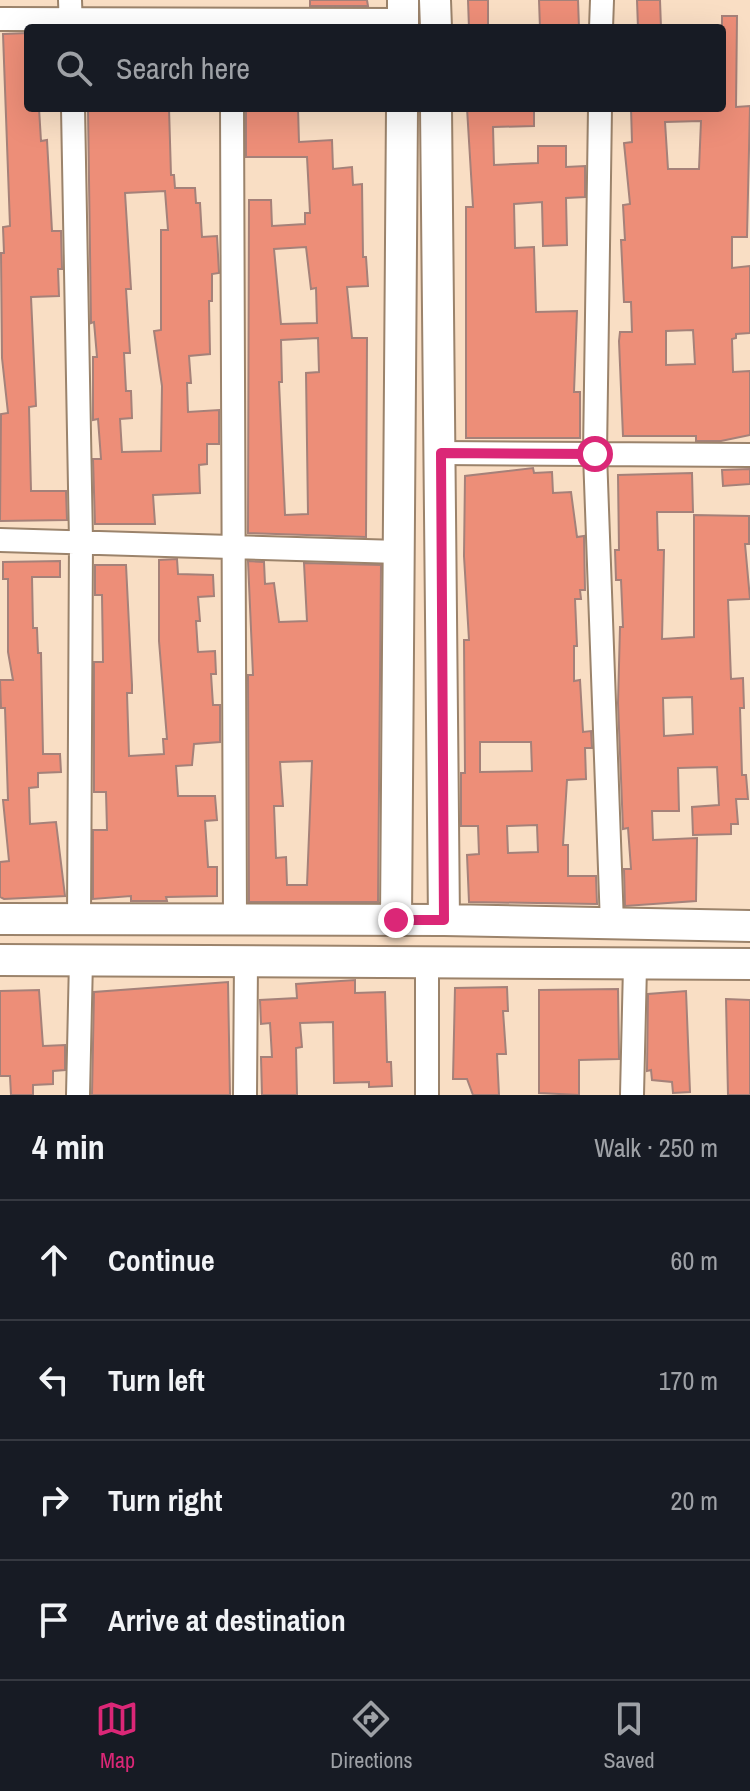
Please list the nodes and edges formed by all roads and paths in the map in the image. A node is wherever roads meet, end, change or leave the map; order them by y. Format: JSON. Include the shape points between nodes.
{"nodes":[{"id":1,"x":435,"y":0,"type":"edge"},
{"id":2,"x":602,"y":0,"type":"edge"},
{"id":3,"x":232,"y":15,"type":"edge"},
{"id":4,"x":71,"y":16,"type":"edge"},
{"id":5,"x":403,"y":16,"type":"edge"},
{"id":6,"x":0,"y":19,"type":"edge"},
{"id":7,"x":436,"y":24,"type":"edge"},
{"id":8,"x":601,"y":24,"type":"edge"},
{"id":9,"x":73,"y":112,"type":"edge"},
{"id":10,"x":232,"y":112,"type":"edge"},
{"id":11,"x":402,"y":112,"type":"edge"},
{"id":12,"x":436,"y":112,"type":"edge"},
{"id":13,"x":600,"y":112,"type":"edge"},
{"id":14,"x":441,"y":453,"type":"junction"},
{"id":15,"x":595,"y":454,"type":"junction"},
{"id":16,"x":750,"y":455,"type":"edge"},
{"id":17,"x":0,"y":540,"type":"edge"},
{"id":18,"x":81,"y":541,"type":"junction"},
{"id":19,"x":234,"y":547,"type":"junction"},
{"id":20,"x":399,"y":552,"type":"junction"},
{"id":21,"x":0,"y":919,"type":"edge"},
{"id":22,"x":79,"y":919,"type":"junction"},
{"id":23,"x":235,"y":920,"type":"junction"},
{"id":24,"x":396,"y":920,"type":"junction"},
{"id":25,"x":444,"y":920,"type":"junction"},
{"id":26,"x":612,"y":924,"type":"junction"},
{"id":27,"x":750,"y":926,"type":"edge"},
{"id":28,"x":0,"y":960,"type":"edge"},
{"id":29,"x":81,"y":960,"type":"junction"},
{"id":30,"x":246,"y":961,"type":"junction"},
{"id":31,"x":427,"y":962,"type":"junction"},
{"id":32,"x":750,"y":964,"type":"edge"},
{"id":33,"x":635,"y":966,"type":"junction"},
{"id":34,"x":78,"y":1095,"type":"edge"},
{"id":35,"x":245,"y":1095,"type":"edge"},
{"id":36,"x":427,"y":1095,"type":"edge"},
{"id":37,"x":632,"y":1095,"type":"edge"}],
"edges":[{"from":1,"to":7,"type":"main road"},
{"from":2,"to":8,"type":"street"},
{"from":3,"to":4,"type":"street"},
{"from":3,"to":5,"type":"street"},
{"from":4,"to":6,"type":"street"},
{"from":9,"to":18,"type":"street"},
{"from":10,"to":19,"type":"street"},
{"from":11,"to":20,"type":"main road"},
{"from":12,"to":14,"type":"main road"},
{"from":13,"to":15,"type":"street"},
{"from":14,"to":15,"type":"street"},
{"from":14,"to":25,"type":"main road"},
{"from":15,"to":16,"type":"street"},
{"from":15,"to":26,"type":"street"},
{"from":17,"to":18,"type":"street"},
{"from":18,"to":19,"type":"street"},
{"from":18,"to":22,"type":"street"},
{"from":19,"to":20,"type":"street"},
{"from":19,"to":23,"type":"street"},
{"from":20,"to":24,"type":"main road"},
{"from":21,"to":22,"type":"main road"},
{"from":22,"to":23,"type":"main road"},
{"from":23,"to":24,"type":"main road"},
{"from":24,"to":25,"type":"main road"},
{"from":25,"to":26,"type":"main road"},
{"from":26,"to":27,"type":"main road"},
{"from":28,"to":29,"type":"main road"},
{"from":29,"to":30,"type":"main road"},
{"from":29,"to":34,"type":"street"},
{"from":30,"to":31,"type":"main road"},
{"from":30,"to":35,"type":"street"},
{"from":31,"to":33,"type":"main road"},
{"from":31,"to":36,"type":"street"},
{"from":32,"to":33,"type":"main road"},
{"from":33,"to":37,"type":"street"}]}
